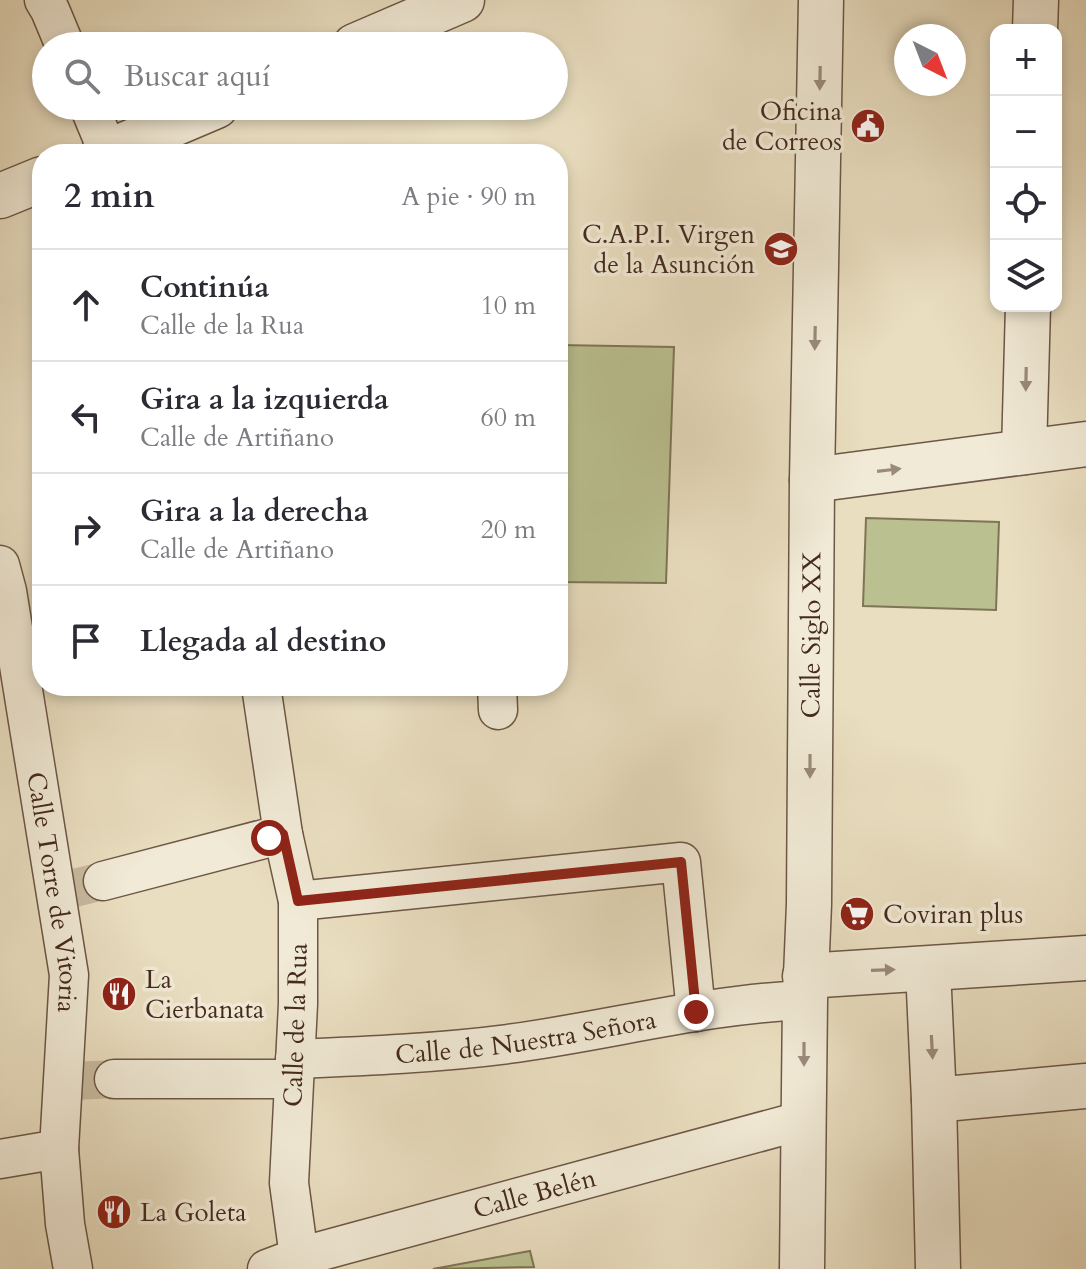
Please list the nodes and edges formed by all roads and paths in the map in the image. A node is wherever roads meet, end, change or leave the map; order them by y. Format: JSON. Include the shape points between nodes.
{"nodes":[{"id":1,"x":44,"y":0,"type":"edge"},
{"id":2,"x":462,"y":0,"type":"edge"},
{"id":3,"x":821,"y":0,"type":"edge"},
{"id":4,"x":1036,"y":0,"type":"edge"},
{"id":5,"x":1035,"y":24,"type":"edge"},
{"id":6,"x":59,"y":32,"type":"edge"},
{"id":7,"x":388,"y":32,"type":"edge"},
{"id":8,"x":94,"y":120,"type":"edge"},
{"id":9,"x":184,"y":120,"type":"edge"},
{"id":10,"x":104,"y":144,"type":"edge"},
{"id":11,"x":128,"y":144,"type":"edge"},
{"id":12,"x":32,"y":183,"type":"edge"},
{"id":13,"x":0,"y":196,"type":"edge"},
{"id":14,"x":1028,"y":312,"type":"edge"},
{"id":15,"x":1086,"y":444,"type":"edge"},
{"id":16,"x":1024,"y":452,"type":"junction"},
{"id":17,"x":812,"y":480,"type":"junction"},
{"id":18,"x":2,"y":572,"type":"edge"},
{"id":19,"x":7,"y":640,"type":"edge"},
{"id":20,"x":262,"y":696,"type":"edge"},
{"id":21,"x":283,"y":834,"type":"junction"},
{"id":22,"x":103,"y":881,"type":"tunnel mouth"},
{"id":23,"x":298,"y":901,"type":"junction"},
{"id":24,"x":1086,"y":958,"type":"edge"},
{"id":25,"x":928,"y":969,"type":"junction"},
{"id":26,"x":805,"y":988,"type":"junction"},
{"id":27,"x":696,"y":1012,"type":"junction"},
{"id":28,"x":294,"y":1069,"type":"junction"},
{"id":29,"x":114,"y":1079,"type":"tunnel mouth"},
{"id":30,"x":1086,"y":1086,"type":"edge"},
{"id":31,"x":934,"y":1100,"type":"junction"},
{"id":32,"x":804,"y":1120,"type":"junction"},
{"id":33,"x":59,"y":1149,"type":"junction"},
{"id":34,"x":0,"y":1159,"type":"edge"},
{"id":35,"x":290,"y":1265,"type":"edge"},
{"id":36,"x":73,"y":1269,"type":"edge"},
{"id":37,"x":802,"y":1269,"type":"edge"},
{"id":38,"x":938,"y":1269,"type":"edge"}],
"edges":[{"from":1,"to":6,"type":"street"},
{"from":2,"to":7,"type":"street"},
{"from":3,"to":17,"type":"street","name":"Calle Siglo XX","one_way":true},
{"from":4,"to":5,"type":"street"},
{"from":8,"to":10,"type":"street"},
{"from":9,"to":11,"type":"street"},
{"from":12,"to":13,"type":"street"},
{"from":14,"to":16,"type":"street","one_way":true},
{"from":15,"to":16,"type":"street"},
{"from":17,"to":16,"type":"street","one_way":true},
{"from":17,"to":26,"type":"street","name":"Calle Siglo XX","one_way":true},
{"from":18,"to":19,"type":"street","name":"Calle Torre de Vitoria"},
{"from":19,"to":33,"type":"street","name":"Calle Torre de Vitoria","via":[[61,891],[69,975],[67,1081]]},
{"from":20,"to":21,"type":"street","name":"Calle de la Rua"},
{"from":21,"to":22,"type":"street"},
{"from":21,"to":23,"type":"street","name":"Calle de la Rua"},
{"from":23,"to":27,"type":"street","via":[[681,862]]},
{"from":23,"to":28,"type":"street","name":"Calle de la Rua"},
{"from":24,"to":25,"type":"street","name":"Calle de Nuestra Señora"},
{"from":26,"to":25,"type":"street","name":"Calle de Nuestra Señora","one_way":true},
{"from":25,"to":31,"type":"street","one_way":true},
{"from":26,"to":27,"type":"street","name":"Calle de Nuestra Señora"},
{"from":26,"to":32,"type":"street","name":"Calle Siglo XX","one_way":true},
{"from":27,"to":28,"type":"street","name":"Calle de Nuestra Señora","via":[[508,1044]]},
{"from":28,"to":29,"type":"street","name":"Calle de Nuestra Señora"},
{"from":28,"to":35,"type":"street","name":"Calle de la Rua"},
{"from":30,"to":31,"type":"street"},
{"from":31,"to":38,"type":"street"},
{"from":32,"to":35,"type":"street","name":"Calle Belén"},
{"from":32,"to":37,"type":"street","name":"Calle Siglo XX"},
{"from":33,"to":34,"type":"street"},
{"from":33,"to":36,"type":"street","name":"Calle Torre de Vitoria"}]}
